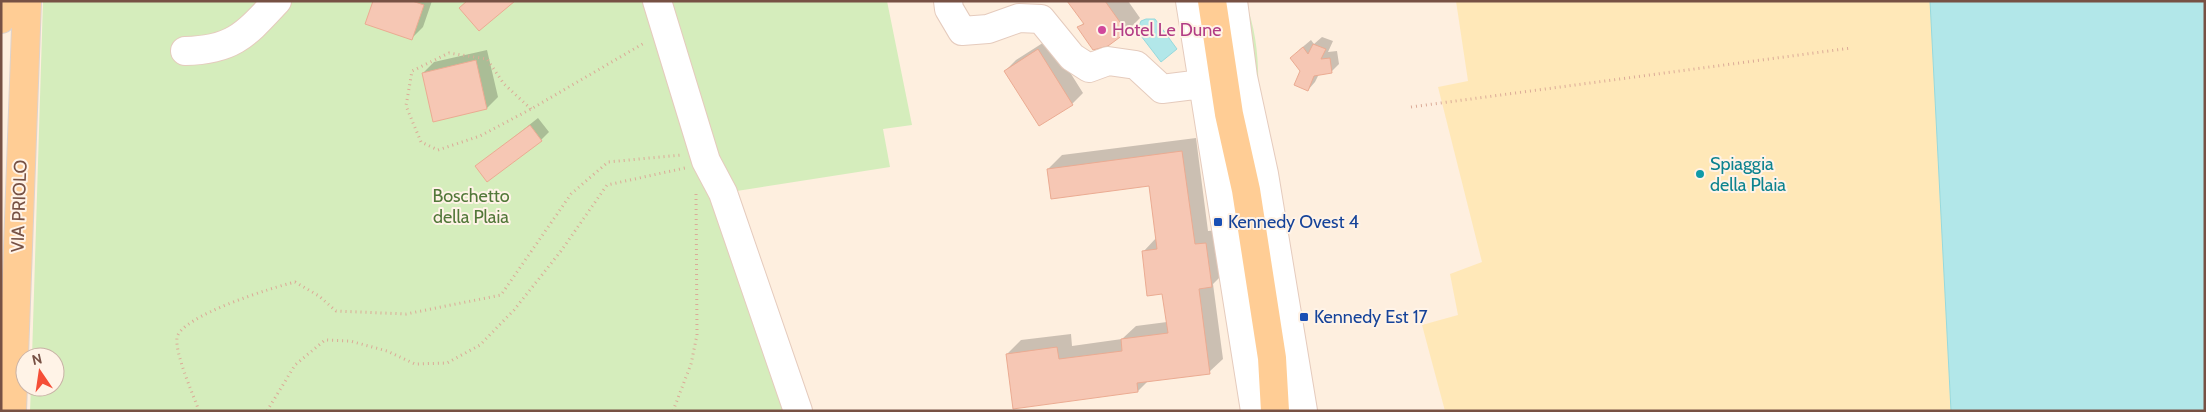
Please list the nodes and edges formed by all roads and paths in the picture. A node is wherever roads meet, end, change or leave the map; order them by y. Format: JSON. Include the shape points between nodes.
{"nodes":[{"id":1,"x":2,"y":1,"type":"edge"},
{"id":2,"x":27,"y":1,"type":"edge"},
{"id":3,"x":277,"y":1,"type":"edge"},
{"id":4,"x":657,"y":1,"type":"edge"},
{"id":5,"x":948,"y":1,"type":"edge"},
{"id":6,"x":1190,"y":1,"type":"edge"},
{"id":7,"x":1212,"y":1,"type":"edge"},
{"id":8,"x":1233,"y":1,"type":"edge"},
{"id":9,"x":1,"y":19,"type":"edge"},
{"id":10,"x":666,"y":30,"type":"junction"},
{"id":11,"x":1851,"y":48,"type":"dead end"},
{"id":12,"x":186,"y":51,"type":"dead end"},
{"id":13,"x":1202,"y":84,"type":"junction"},
{"id":14,"x":1412,"y":107,"type":"dead end"},
{"id":15,"x":531,"y":109,"type":"junction"},
{"id":16,"x":688,"y":154,"type":"dead end"},
{"id":17,"x":690,"y":167,"type":"dead end"},
{"id":18,"x":696,"y":184,"type":"dead end"},
{"id":19,"x":1272,"y":358,"type":"junction"},
{"id":20,"x":12,"y":411,"type":"edge"},
{"id":21,"x":199,"y":411,"type":"edge"},
{"id":22,"x":267,"y":411,"type":"edge"},
{"id":23,"x":673,"y":411,"type":"edge"},
{"id":24,"x":798,"y":411,"type":"edge"},
{"id":25,"x":1255,"y":411,"type":"edge"},
{"id":26,"x":1275,"y":411,"type":"edge"},
{"id":27,"x":1286,"y":411,"type":"edge"},
{"id":28,"x":1303,"y":411,"type":"edge"}],
"edges":[{"from":1,"to":9,"type":"main road"},
{"from":2,"to":20,"type":"main road","name":"VIA PRIOLO"},
{"from":3,"to":12,"type":"street","via":[[240,39],[208,50]]},
{"from":4,"to":10,"type":"street"},
{"from":5,"to":13,"type":"street","via":[[962,31],[988,29],[1019,18],[1041,19],[1072,58],[1089,68],[1108,60],[1136,65],[1162,89]]},
{"from":6,"to":13,"type":"street"},
{"from":7,"to":19,"type":"main road"},
{"from":8,"to":28,"type":"street","via":[[1243,77],[1264,174]]},
{"from":10,"to":15,"type":"path"},
{"from":10,"to":24,"type":"street","via":[[706,161],[727,206]]},
{"from":11,"to":14,"type":"path"},
{"from":13,"to":25,"type":"street"},
{"from":15,"to":15,"type":"path","via":[[480,136],[438,150],[421,142],[406,106],[412,72],[449,53],[487,58],[504,84]]},
{"from":16,"to":21,"type":"path","via":[[608,162],[571,194],[501,295],[406,314],[336,311],[295,282],[235,300],[192,322],[177,335],[177,347]]},
{"from":17,"to":22,"type":"path","via":[[606,185],[514,310],[480,344],[447,364],[415,364],[387,351],[350,341],[325,340],[295,365]]},
{"from":18,"to":23,"type":"path","via":[[697,335],[691,364]]},
{"from":19,"to":26,"type":"main road"},
{"from":19,"to":27,"type":"main road"}]}
